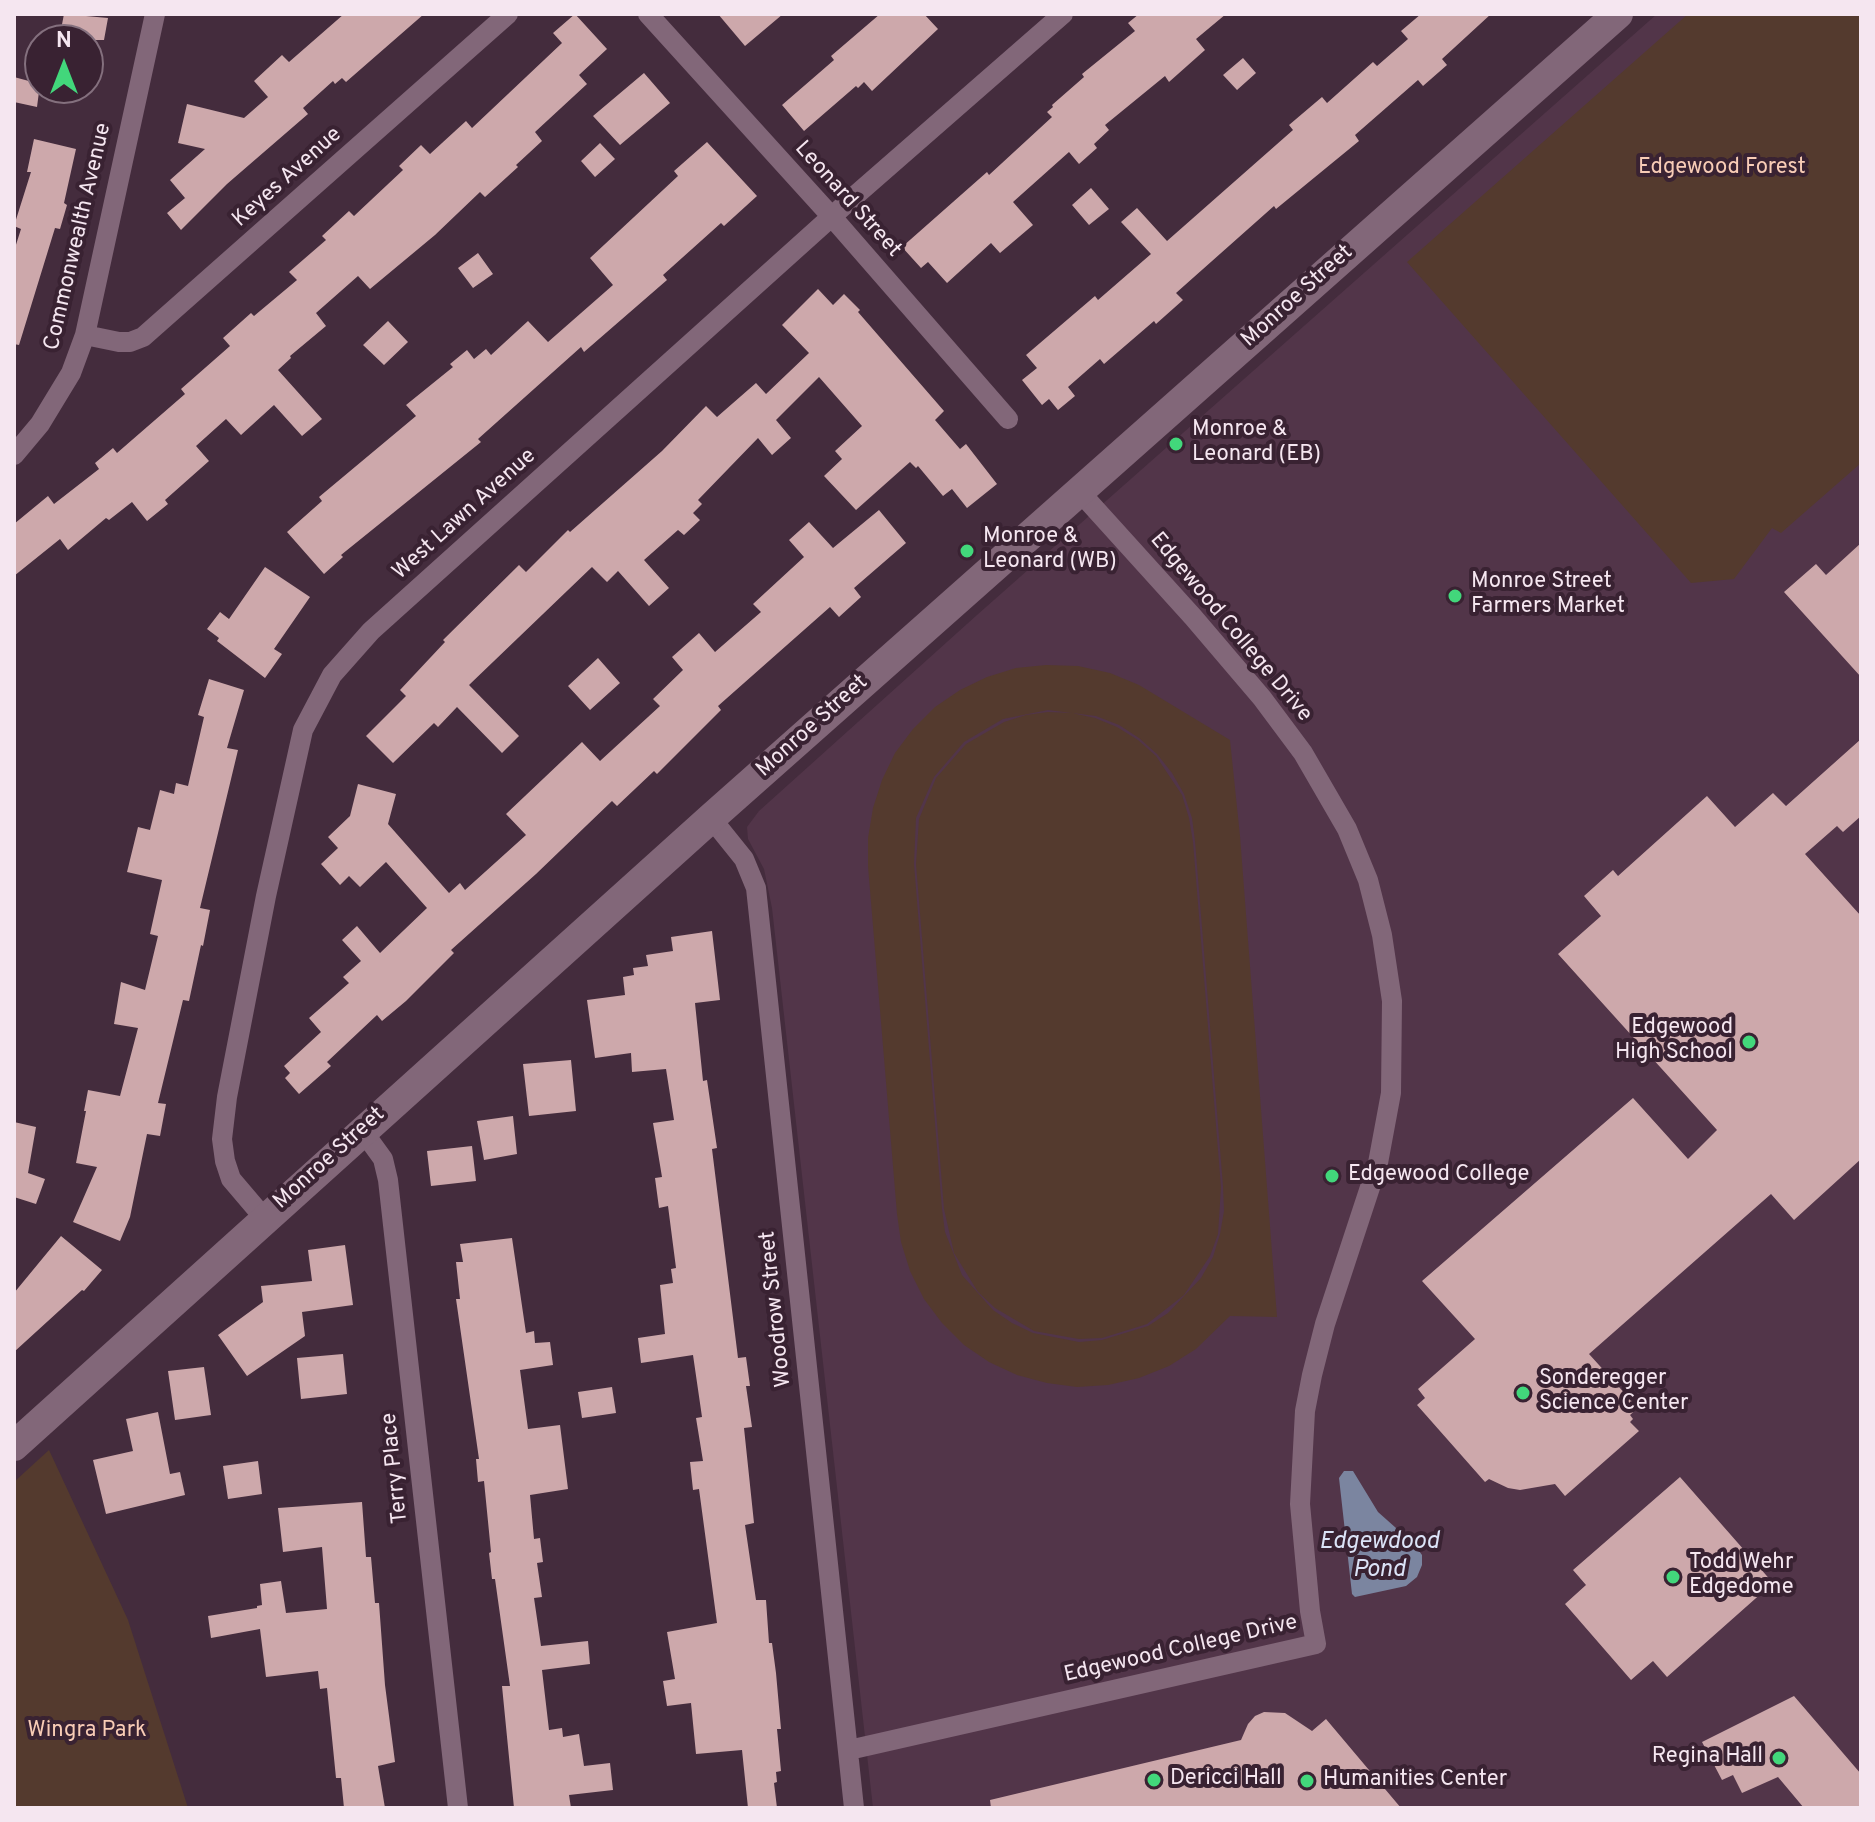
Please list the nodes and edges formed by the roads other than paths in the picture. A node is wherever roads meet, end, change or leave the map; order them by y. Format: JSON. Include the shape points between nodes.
{"nodes":[{"id":1,"x":155,"y":14,"type":"edge"},
{"id":2,"x":508,"y":14,"type":"edge"},
{"id":3,"x":648,"y":14,"type":"edge"},
{"id":4,"x":1063,"y":14,"type":"edge"},
{"id":5,"x":1618,"y":14,"type":"edge"},
{"id":6,"x":832,"y":217,"type":"junction"},
{"id":7,"x":85,"y":335,"type":"junction"},
{"id":8,"x":1008,"y":419,"type":"dead end"},
{"id":9,"x":14,"y":455,"type":"edge"},
{"id":10,"x":1079,"y":491,"type":"junction"},
{"id":11,"x":711,"y":818,"type":"junction"},
{"id":12,"x":362,"y":1130,"type":"junction"},
{"id":13,"x":265,"y":1219,"type":"junction"},
{"id":14,"x":14,"y":1446,"type":"edge"},
{"id":15,"x":849,"y":1750,"type":"junction"},
{"id":16,"x":458,"y":1808,"type":"edge"},
{"id":17,"x":854,"y":1808,"type":"edge"}],
"edges":[{"from":1,"to":7,"type":"street","name":"Commonwealth Avenue"},
{"from":2,"to":7,"type":"street","name":"Keyes Avenue","via":[[143,337],[119,342]]},
{"from":3,"to":6,"type":"street","name":"Leonard Street"},
{"from":4,"to":6,"type":"street","name":"West Lawn Avenue"},
{"from":5,"to":10,"type":"main road","name":"Monroe Street"},
{"from":6,"to":8,"type":"street","name":"Leonard Street"},
{"from":6,"to":13,"type":"street","name":"West Lawn Avenue","via":[[371,631],[317,700],[303,730],[266,896],[222,1139],[231,1179]]},
{"from":7,"to":9,"type":"street","name":"Commonwealth Avenue","via":[[63,386]]},
{"from":10,"to":11,"type":"main road","name":"Monroe Street"},
{"from":10,"to":15,"type":"street","name":"Edgewood College Drive","via":[[1193,617],[1303,753],[1347,829],[1382,935],[1392,1001],[1391,1093],[1378,1163],[1325,1324],[1305,1411],[1300,1504],[1316,1644]]},
{"from":11,"to":12,"type":"main road","name":"Monroe Street"},
{"from":11,"to":15,"type":"street","name":"Woodrow Street","via":[[744,859],[756,888]]},
{"from":12,"to":13,"type":"main road","name":"Monroe Street"},
{"from":12,"to":16,"type":"street","name":"Terry Place","via":[[383,1159],[388,1180]]},
{"from":13,"to":14,"type":"main road","name":"Monroe Street"},
{"from":15,"to":17,"type":"street","name":"Woodrow Street"}]}
